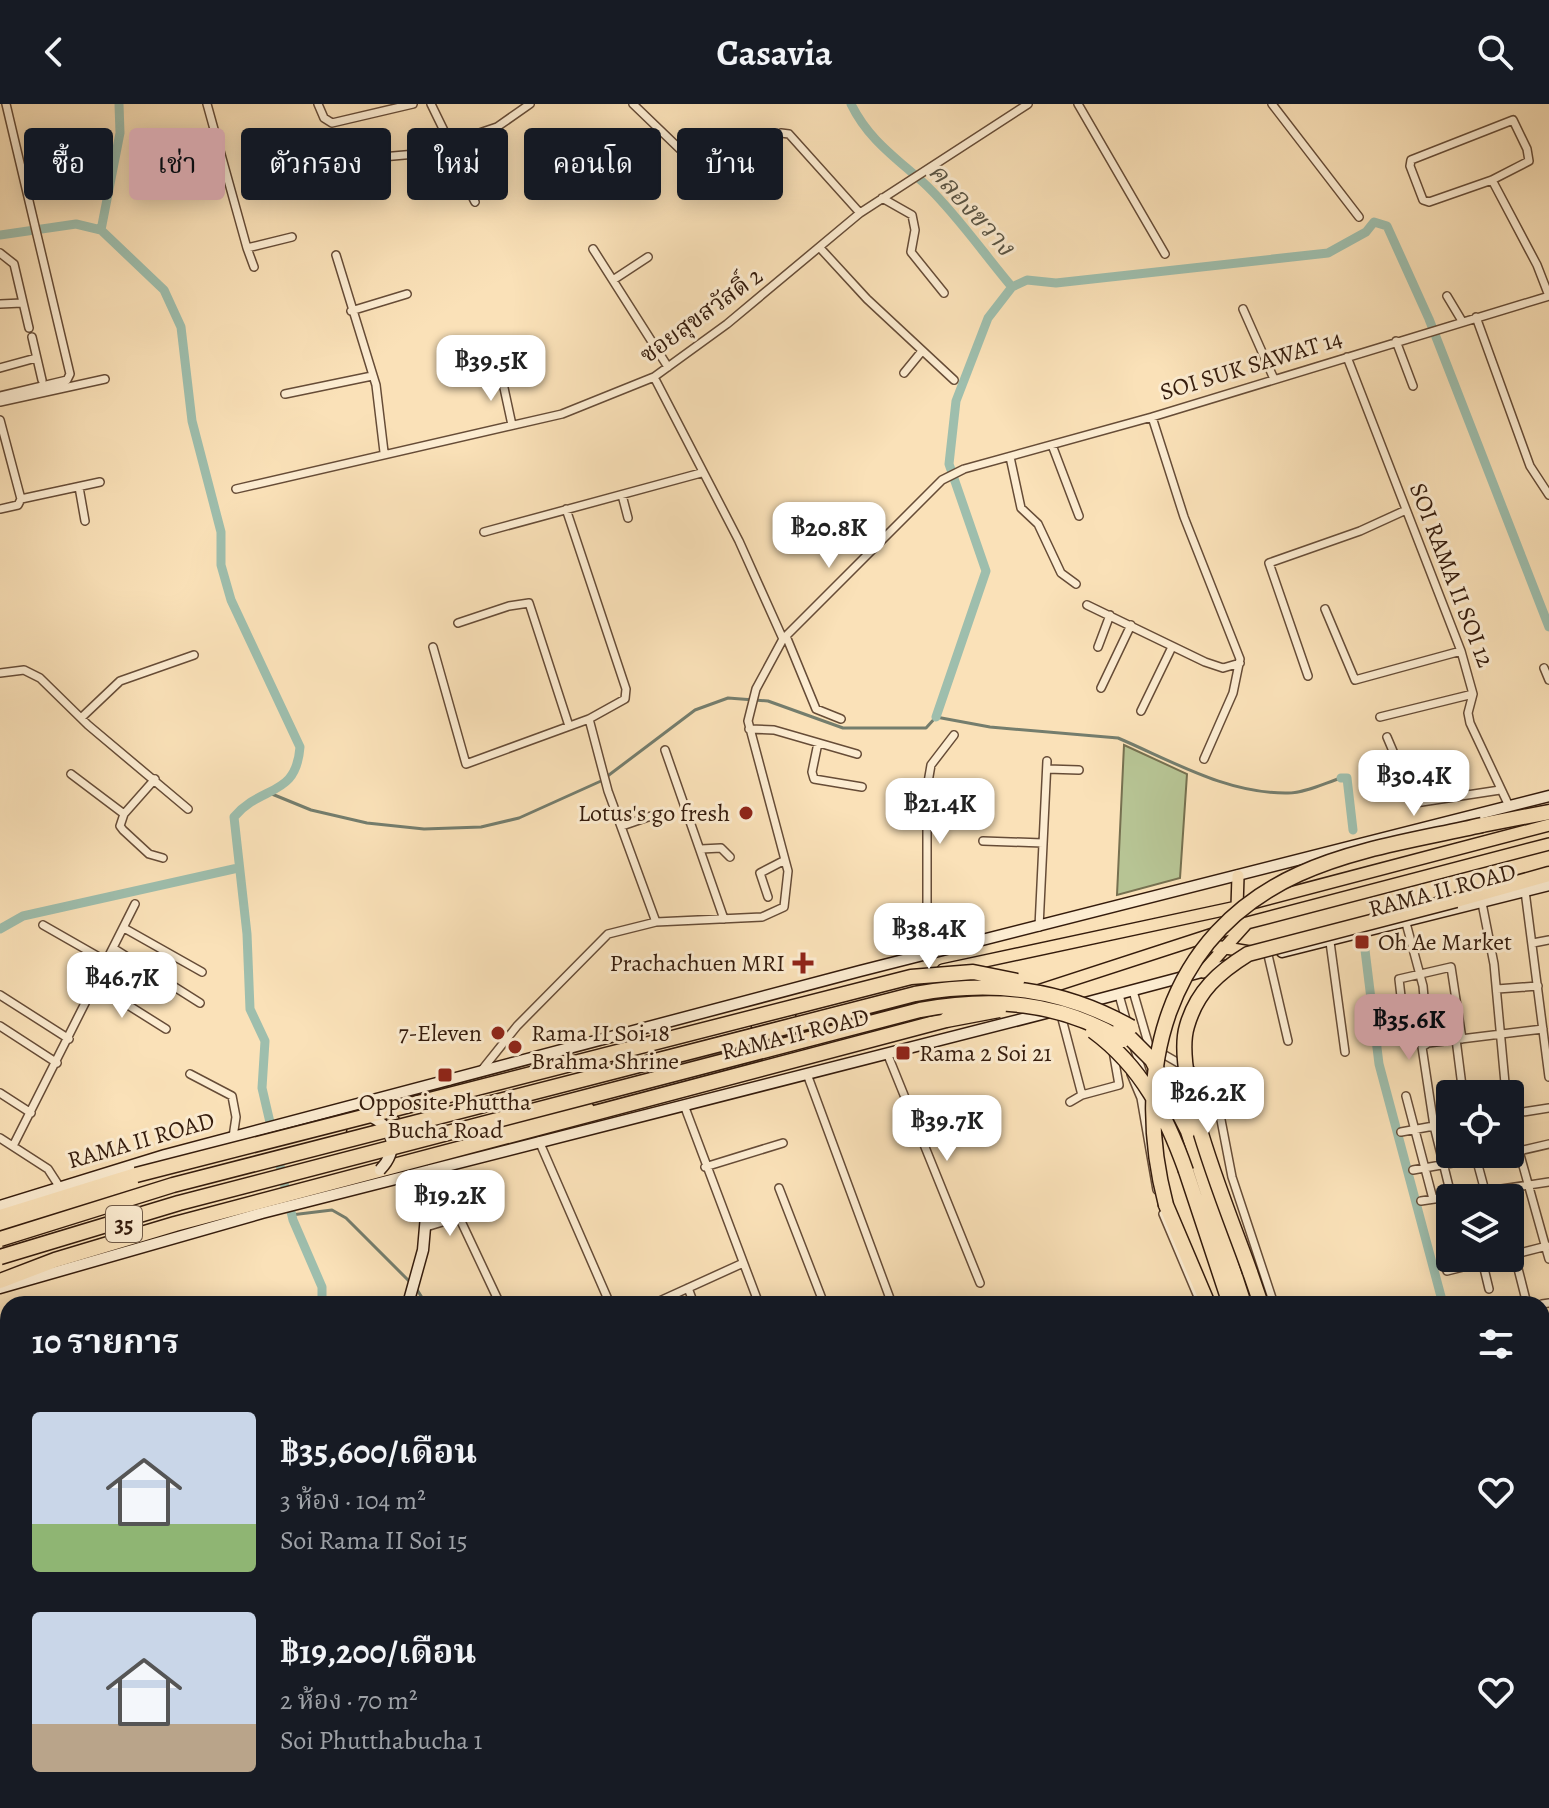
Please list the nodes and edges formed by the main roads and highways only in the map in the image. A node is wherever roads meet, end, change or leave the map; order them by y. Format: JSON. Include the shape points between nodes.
{"nodes":[{"id":1,"x":1549,"y":796,"type":"edge"},
{"id":2,"x":1549,"y":812,"type":"edge"},
{"id":3,"x":1549,"y":825,"type":"edge"},
{"id":4,"x":1549,"y":844,"type":"edge"},
{"id":5,"x":1549,"y":875,"type":"edge"},
{"id":6,"x":1238,"y":876,"type":"junction"},
{"id":7,"x":1549,"y":885,"type":"edge"},
{"id":8,"x":1526,"y":886,"type":"junction"},
{"id":9,"x":1237,"y":907,"type":"junction"},
{"id":10,"x":1247,"y":923,"type":"junction"},
{"id":11,"x":1186,"y":942,"type":"junction"},
{"id":12,"x":1225,"y":947,"type":"junction"},
{"id":13,"x":1268,"y":955,"type":"junction"},
{"id":14,"x":1203,"y":972,"type":"junction"},
{"id":15,"x":1064,"y":1005,"type":"junction"},
{"id":16,"x":1079,"y":1017,"type":"junction"},
{"id":17,"x":444,"y":1104,"type":"junction"},
{"id":18,"x":367,"y":1115,"type":"junction"},
{"id":19,"x":448,"y":1138,"type":"junction"},
{"id":20,"x":380,"y":1170,"type":"junction"},
{"id":21,"x":430,"y":1170,"type":"junction"},
{"id":22,"x":1,"y":1217,"type":"edge"},
{"id":23,"x":0,"y":1239,"type":"edge"},
{"id":24,"x":0,"y":1260,"type":"edge"},
{"id":25,"x":0,"y":1278,"type":"edge"},
{"id":26,"x":0,"y":1288,"type":"edge"},
{"id":27,"x":410,"y":1296,"type":"edge"},
{"id":28,"x":1207,"y":1296,"type":"edge"},
{"id":29,"x":1227,"y":1296,"type":"edge"},
{"id":30,"x":1241,"y":1296,"type":"edge"},
{"id":31,"x":1258,"y":1296,"type":"edge"}],
"edges":[{"from":1,"to":6,"type":"main road","name":"RAMA II ROAD","number":"35"},
{"from":2,"to":28,"type":"highway","bridge":true,"via":[[1349,857],[1271,888],[1217,934],[1165,1020],[1155,1057],[1151,1123],[1166,1205]]},
{"from":3,"to":9,"type":"main road","name":"RAMA II ROAD","number":"35"},
{"from":4,"to":10,"type":"main road","name":"RAMA II ROAD","number":"35"},
{"from":5,"to":8,"type":"highway"},
{"from":6,"to":9,"type":"main road"},
{"from":6,"to":22,"type":"main road","name":"RAMA II ROAD","number":"35","via":[[237,1136],[59,1186]]},
{"from":7,"to":8,"type":"main road","name":"RAMA II ROAD","number":"35"},
{"from":8,"to":13,"type":"main road","name":"RAMA II ROAD","number":"35","via":[[1482,903]]},
{"from":8,"to":31,"type":"highway","bridge":true,"via":[[1248,954],[1224,969],[1201,994],[1186,1028],[1186,1070]]},
{"from":9,"to":17,"type":"main road","name":"RAMA II ROAD","number":"35","via":[[971,962]]},
{"from":10,"to":11,"type":"main road","name":"RAMA II ROAD","number":"35"},
{"from":10,"to":12,"type":"main road"},
{"from":11,"to":12,"type":"main road"},
{"from":11,"to":19,"type":"main road","name":"RAMA II ROAD","number":"35","via":[[942,1020]]},
{"from":12,"to":13,"type":"main road"},
{"from":12,"to":14,"type":"main road"},
{"from":13,"to":14,"type":"main road","name":"RAMA II ROAD","number":"35"},
{"from":14,"to":15,"type":"main road","name":"RAMA II ROAD","number":"35"},
{"from":15,"to":16,"type":"highway","bridge":true,"via":[[1122,1036]]},
{"from":15,"to":18,"type":"highway","bridge":true,"via":[[995,975],[929,974]]},
{"from":15,"to":21,"type":"main road","name":"RAMA II ROAD","number":"35"},
{"from":15,"to":23,"type":"highway","bridge":true,"via":[[991,986],[903,997],[173,1185]]},
{"from":16,"to":20,"type":"highway","bridge":true,"via":[[1018,1009],[966,1015]]},
{"from":16,"to":24,"type":"highway","bridge":true,"via":[[1035,1005],[994,1002],[920,1010],[179,1203]]},
{"from":17,"to":22,"type":"highway","name":"RAMA II ROAD","number":"35","via":[[62,1208]]},
{"from":17,"to":30,"type":"highway","bridge":true,"via":[[579,1079],[945,980],[986,978],[1046,986],[1088,1005],[1152,1060],[1188,1131]]},
{"from":18,"to":20,"type":"main road","bridge":true,"via":[[384,1124],[392,1138],[391,1155]]},
{"from":18,"to":22,"type":"highway","bridge":true,"via":[[136,1175]]},
{"from":19,"to":24,"type":"highway","name":"RAMA II ROAD","number":"35","bridge":true},
{"from":19,"to":29,"type":"highway","bridge":true,"via":[[949,1007],[1034,1006],[1090,1029],[1128,1063],[1163,1113]]},
{"from":20,"to":25,"type":"highway","via":[[150,1231]]},
{"from":21,"to":26,"type":"main road","name":"RAMA II ROAD","number":"35"},
{"from":21,"to":27,"type":"main road","via":[[426,1227]]}]}
